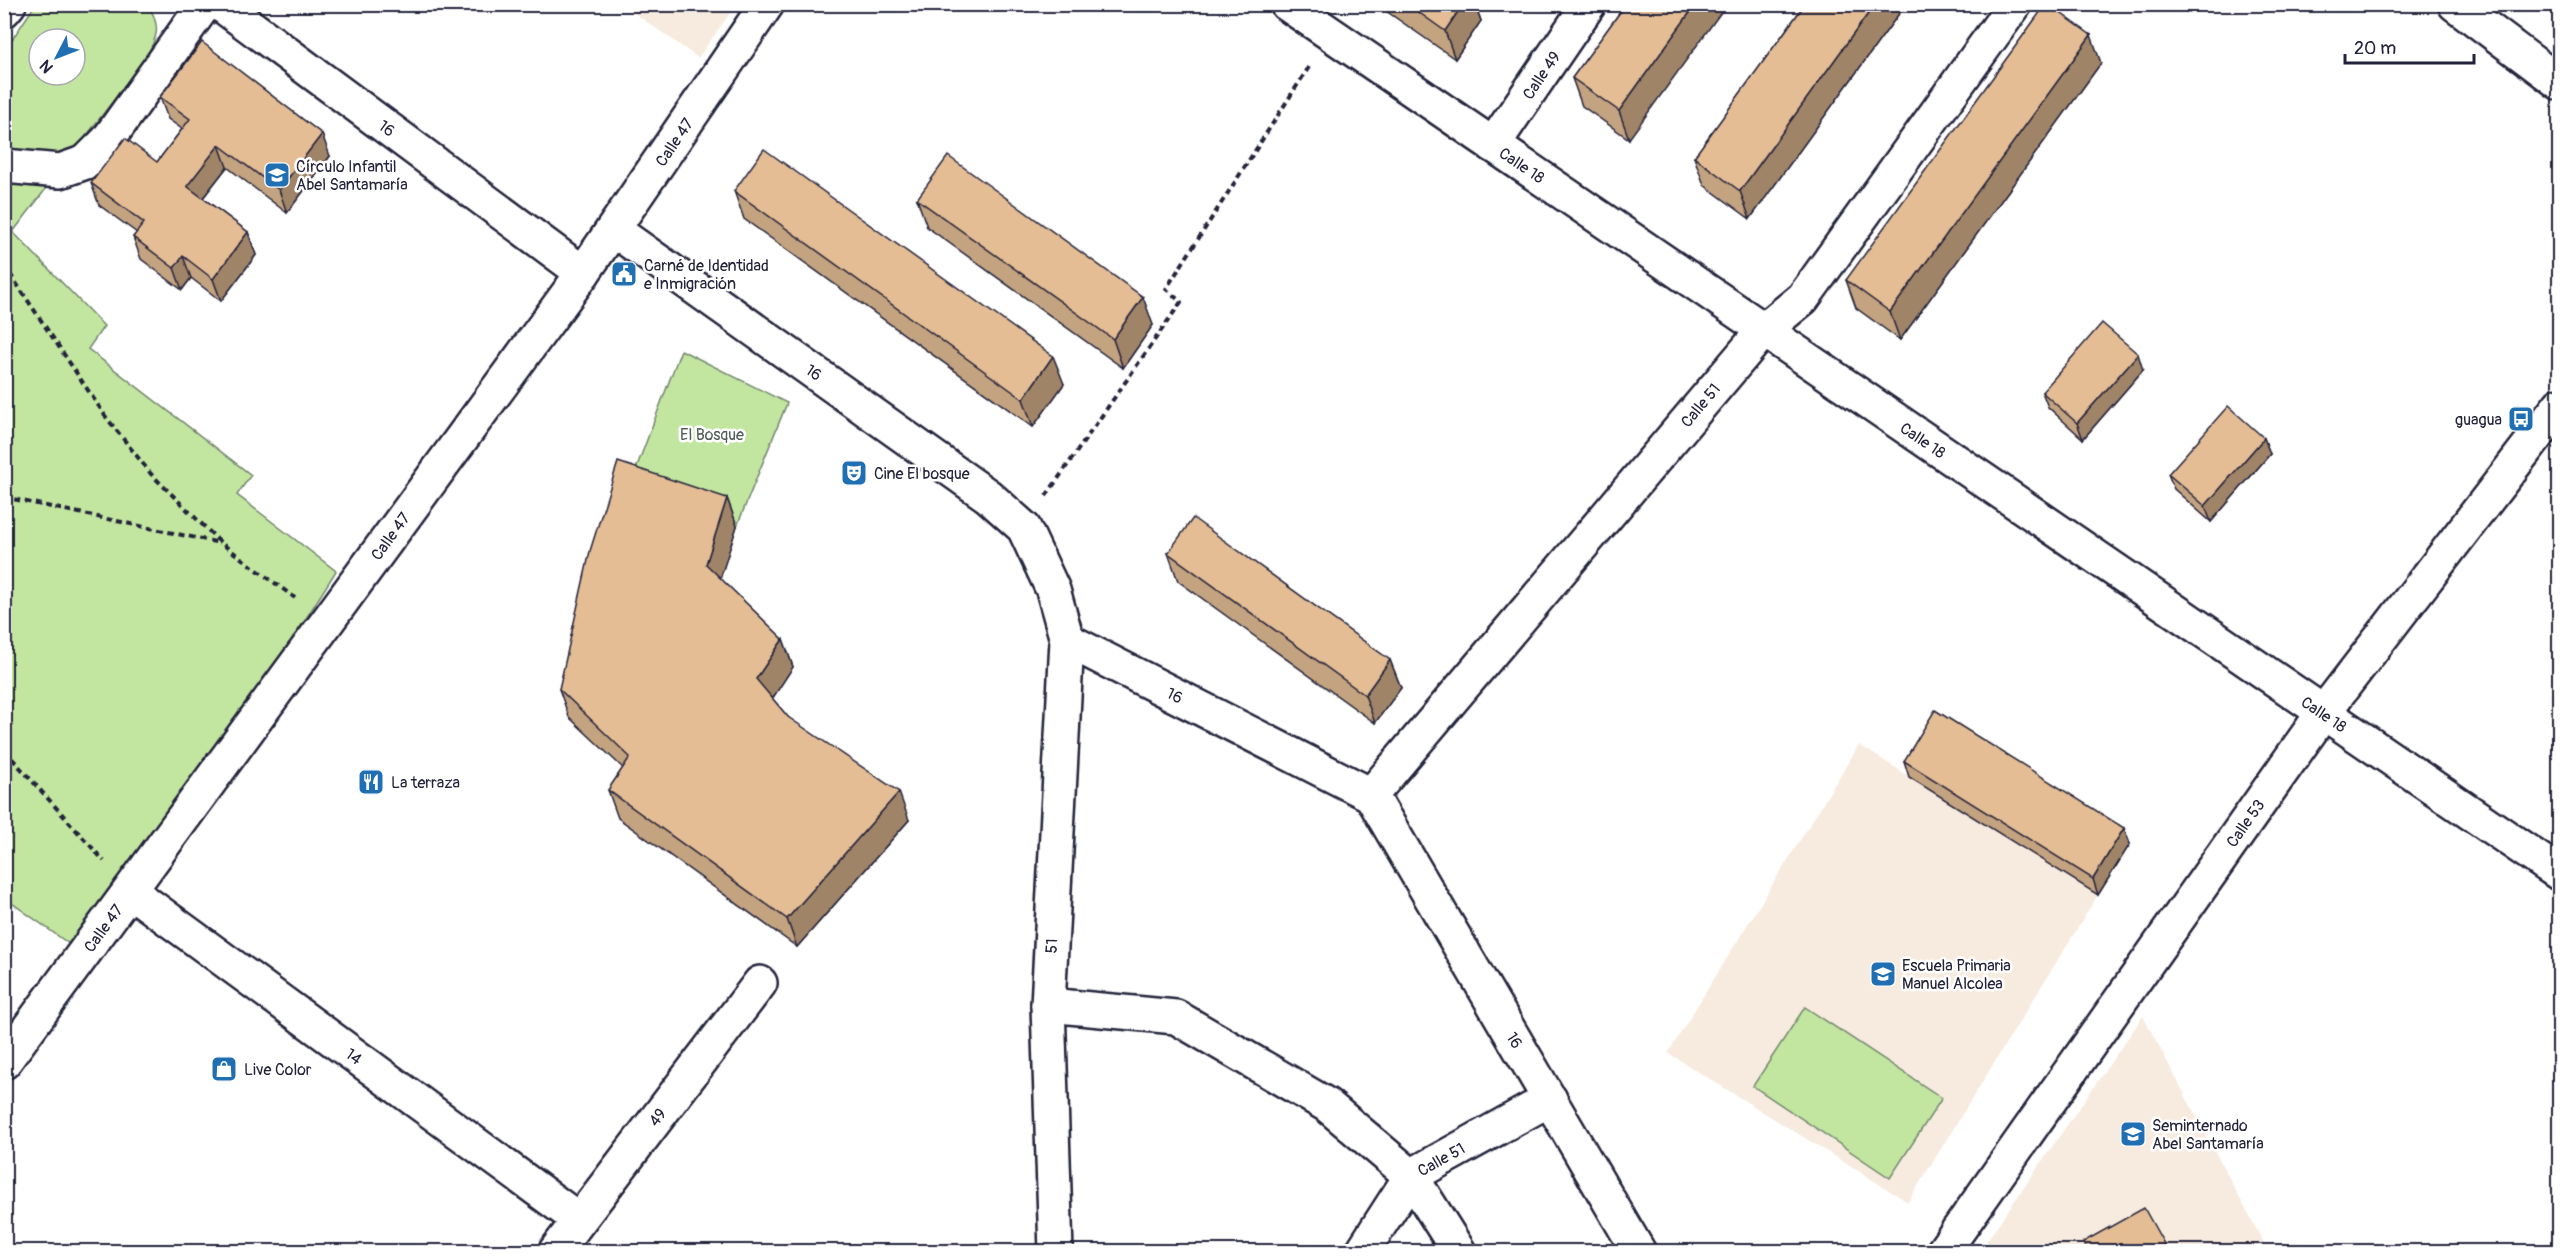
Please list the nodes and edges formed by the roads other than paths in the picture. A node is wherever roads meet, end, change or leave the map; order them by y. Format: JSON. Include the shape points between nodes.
{"nodes":[{"id":1,"x":9,"y":4,"type":"edge"},
{"id":2,"x":204,"y":4,"type":"edge"},
{"id":3,"x":220,"y":4,"type":"edge"},
{"id":4,"x":767,"y":4,"type":"edge"},
{"id":5,"x":1287,"y":4,"type":"edge"},
{"id":6,"x":1588,"y":4,"type":"edge"},
{"id":7,"x":2015,"y":4,"type":"edge"},
{"id":8,"x":2455,"y":4,"type":"edge"},
{"id":9,"x":4,"y":10,"type":"edge"},
{"id":10,"x":2559,"y":83,"type":"edge"},
{"id":11,"x":1493,"y":145,"type":"junction"},
{"id":12,"x":4,"y":166,"type":"edge"},
{"id":13,"x":614,"y":230,"type":"junction"},
{"id":14,"x":583,"y":273,"type":"junction"},
{"id":15,"x":1763,"y":330,"type":"junction"},
{"id":16,"x":2559,"y":405,"type":"edge"},
{"id":17,"x":1067,"y":640,"type":"junction"},
{"id":18,"x":2323,"y":713,"type":"junction"},
{"id":19,"x":1371,"y":795,"type":"junction"},
{"id":20,"x":2559,"y":874,"type":"edge"},
{"id":21,"x":130,"y":891,"type":"junction"},
{"id":22,"x":760,"y":983,"type":"dead end"},
{"id":23,"x":1048,"y":1005,"type":"junction"},
{"id":24,"x":4,"y":1062,"type":"edge"},
{"id":25,"x":1550,"y":1099,"type":"junction"},
{"id":26,"x":1411,"y":1176,"type":"junction"},
{"id":27,"x":579,"y":1220,"type":"junction"},
{"id":28,"x":555,"y":1251,"type":"edge"},
{"id":29,"x":1056,"y":1251,"type":"edge"},
{"id":30,"x":1362,"y":1251,"type":"edge"},
{"id":31,"x":1459,"y":1251,"type":"edge"},
{"id":32,"x":1640,"y":1251,"type":"edge"},
{"id":33,"x":1942,"y":1251,"type":"edge"}],
"edges":[{"from":1,"to":9,"type":"street"},
{"from":2,"to":12,"type":"street","via":[[108,141],[86,162],[60,171]]},
{"from":3,"to":14,"type":"street","name":"16"},
{"from":4,"to":13,"type":"street","name":"Calle 47"},
{"from":5,"to":11,"type":"street","name":"Calle 18"},
{"from":6,"to":11,"type":"street","name":"Calle 49"},
{"from":7,"to":15,"type":"street","name":"Calle 51","via":[[1803,298]]},
{"from":8,"to":10,"type":"street"},
{"from":11,"to":15,"type":"street","name":"Calle 18"},
{"from":13,"to":14,"type":"street","name":"Calle 47"},
{"from":13,"to":17,"type":"street","name":"16","via":[[988,496],[1024,528],[1053,590]]},
{"from":14,"to":21,"type":"street","name":"Calle 47"},
{"from":15,"to":18,"type":"street","name":"Calle 18"},
{"from":15,"to":19,"type":"street","name":"Calle 51"},
{"from":16,"to":18,"type":"street","name":"Calle 53"},
{"from":17,"to":19,"type":"street","name":"16"},
{"from":17,"to":23,"type":"street","name":"51"},
{"from":18,"to":20,"type":"street","name":"Calle 18"},
{"from":18,"to":33,"type":"street","name":"Calle 53"},
{"from":19,"to":25,"type":"street","name":"16"},
{"from":21,"to":24,"type":"street","name":"Calle 47"},
{"from":21,"to":27,"type":"street","name":"14"},
{"from":22,"to":27,"type":"street","name":"49"},
{"from":23,"to":26,"type":"street","via":[[1176,1017],[1327,1104]]},
{"from":23,"to":29,"type":"street","name":"51"},
{"from":25,"to":26,"type":"street","name":"Calle 51"},
{"from":25,"to":32,"type":"street","name":"16"},
{"from":26,"to":30,"type":"street","name":"Calle 51"},
{"from":26,"to":31,"type":"street"},
{"from":27,"to":28,"type":"street","name":"49"}]}
